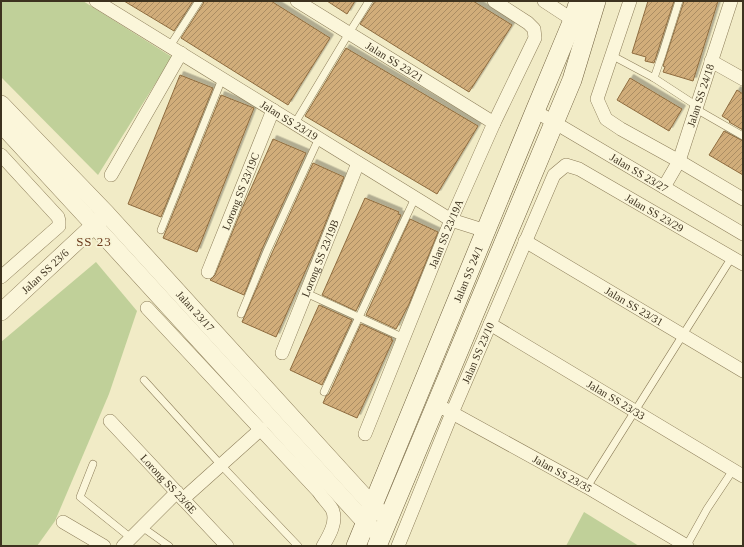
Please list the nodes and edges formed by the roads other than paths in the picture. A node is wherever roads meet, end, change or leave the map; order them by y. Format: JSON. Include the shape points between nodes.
{"nodes":[{"id":1,"x":96,"y":1,"type":"edge"},
{"id":2,"x":199,"y":1,"type":"edge"},
{"id":3,"x":297,"y":1,"type":"edge"},
{"id":4,"x":369,"y":1,"type":"edge"},
{"id":5,"x":494,"y":1,"type":"edge"},
{"id":6,"x":579,"y":1,"type":"edge"},
{"id":7,"x":596,"y":1,"type":"edge"},
{"id":8,"x":630,"y":1,"type":"edge"},
{"id":9,"x":679,"y":1,"type":"edge"},
{"id":10,"x":731,"y":1,"type":"edge"},
{"id":11,"x":546,"y":2,"type":"edge"},
{"id":12,"x":573,"y":20,"type":"junction"},
{"id":13,"x":349,"y":33,"type":"junction"},
{"id":14,"x":176,"y":50,"type":"junction"},
{"id":15,"x":611,"y":56,"type":"junction"},
{"id":16,"x":711,"y":61,"type":"junction"},
{"id":17,"x":654,"y":78,"type":"junction"},
{"id":18,"x":222,"y":79,"type":"junction"},
{"id":19,"x":743,"y":79,"type":"edge"},
{"id":20,"x":1,"y":104,"type":"edge"},
{"id":21,"x":696,"y":108,"type":"junction"},
{"id":22,"x":273,"y":110,"type":"junction"},
{"id":23,"x":535,"y":111,"type":"junction"},
{"id":24,"x":295,"y":123,"type":"junction"},
{"id":25,"x":494,"y":123,"type":"junction"},
{"id":26,"x":554,"y":123,"type":"junction"},
{"id":27,"x":1,"y":124,"type":"edge"},
{"id":28,"x":743,"y":136,"type":"edge"},
{"id":29,"x":319,"y":138,"type":"junction"},
{"id":30,"x":1,"y":155,"type":"edge"},
{"id":31,"x":679,"y":161,"type":"junction"},
{"id":32,"x":358,"y":163,"type":"junction"},
{"id":33,"x":566,"y":165,"type":"joint"},
{"id":34,"x":111,"y":175,"type":"dead end"},
{"id":35,"x":664,"y":187,"type":"junction"},
{"id":36,"x":416,"y":198,"type":"junction"},
{"id":37,"x":743,"y":199,"type":"edge"},
{"id":38,"x":101,"y":220,"type":"junction"},
{"id":39,"x":451,"y":220,"type":"junction"},
{"id":40,"x":161,"y":230,"type":"dead end"},
{"id":41,"x":486,"y":231,"type":"junction"},
{"id":42,"x":743,"y":234,"type":"edge"},
{"id":43,"x":525,"y":241,"type":"junction"},
{"id":44,"x":738,"y":261,"type":"edge"},
{"id":45,"x":208,"y":272,"type":"dead end"},
{"id":46,"x":1,"y":277,"type":"edge"},
{"id":47,"x":306,"y":293,"type":"junction"},
{"id":48,"x":148,"y":308,"type":"dead end"},
{"id":49,"x":1,"y":312,"type":"edge"},
{"id":50,"x":241,"y":314,"type":"dead end"},
{"id":51,"x":359,"y":317,"type":"junction"},
{"id":52,"x":490,"y":324,"type":"junction"},
{"id":53,"x":683,"y":335,"type":"junction"},
{"id":54,"x":404,"y":338,"type":"junction"},
{"id":55,"x":282,"y":353,"type":"dead end"},
{"id":56,"x":743,"y":371,"type":"edge"},
{"id":57,"x":144,"y":380,"type":"dead end"},
{"id":58,"x":324,"y":392,"type":"dead end"},
{"id":59,"x":444,"y":408,"type":"junction"},
{"id":60,"x":635,"y":411,"type":"junction"},
{"id":61,"x":110,"y":421,"type":"dead end"},
{"id":62,"x":261,"y":429,"type":"junction"},
{"id":63,"x":366,"y":434,"type":"dead end"},
{"id":64,"x":93,"y":464,"type":"dead end"},
{"id":65,"x":221,"y":465,"type":"junction"},
{"id":66,"x":738,"y":473,"type":"edge"},
{"id":67,"x":587,"y":487,"type":"junction"},
{"id":68,"x":180,"y":495,"type":"junction"},
{"id":69,"x":373,"y":506,"type":"junction"},
{"id":70,"x":63,"y":522,"type":"dead end"},
{"id":71,"x":366,"y":523,"type":"junction"},
{"id":72,"x":142,"y":527,"type":"junction"},
{"id":73,"x":383,"y":534,"type":"edge"},
{"id":74,"x":127,"y":542,"type":"edge"},
{"id":75,"x":104,"y":546,"type":"edge"},
{"id":76,"x":169,"y":546,"type":"edge"},
{"id":77,"x":227,"y":546,"type":"edge"},
{"id":78,"x":298,"y":546,"type":"edge"},
{"id":79,"x":323,"y":546,"type":"edge"},
{"id":80,"x":356,"y":546,"type":"edge"},
{"id":81,"x":398,"y":546,"type":"edge"},
{"id":82,"x":687,"y":546,"type":"edge"}],
"edges":[{"from":1,"to":14,"type":"street","name":"Jalan SS 23/19"},
{"from":2,"to":14,"type":"lane"},
{"from":3,"to":13,"type":"street","name":"Jalan SS 23/21"},
{"from":4,"to":13,"type":"lane"},
{"from":5,"to":25,"type":"street","name":"Jalan SS 23/19A","via":[[528,23],[534,29],[535,38]]},
{"from":6,"to":12,"type":"main road","name":"Jalan SS 24/1"},
{"from":7,"to":26,"type":"main road","name":"Jalan SS 24/1","via":[[572,80]]},
{"from":8,"to":15,"type":"street"},
{"from":9,"to":17,"type":"lane"},
{"from":10,"to":16,"type":"street","name":"Jalan SS 24/18"},
{"from":11,"to":12,"type":"street"},
{"from":12,"to":23,"type":"main road","name":"Jalan SS 24/1"},
{"from":13,"to":24,"type":"lane"},
{"from":13,"to":25,"type":"street","name":"Jalan SS 23/21"},
{"from":14,"to":18,"type":"street","name":"Jalan SS 23/19"},
{"from":14,"to":34,"type":"street"},
{"from":15,"to":17,"type":"lane"},
{"from":15,"to":31,"type":"street","via":[[597,99],[606,119]]},
{"from":16,"to":19,"type":"street"},
{"from":16,"to":21,"type":"street","name":"Jalan SS 24/18"},
{"from":17,"to":21,"type":"lane"},
{"from":18,"to":22,"type":"street","name":"Jalan SS 23/19"},
{"from":18,"to":40,"type":"lane"},
{"from":20,"to":38,"type":"street","name":"Jalan 23/17"},
{"from":21,"to":28,"type":"lane"},
{"from":21,"to":31,"type":"street","name":"Jalan SS 24/18"},
{"from":22,"to":24,"type":"street","name":"Jalan SS 23/19"},
{"from":22,"to":45,"type":"street","name":"Lorong SS 23/19C"},
{"from":23,"to":26,"type":"street","name":"Jalan SS 23/27"},
{"from":23,"to":41,"type":"main road","name":"Jalan SS 24/1"},
{"from":24,"to":29,"type":"street","name":"Jalan SS 23/19"},
{"from":25,"to":39,"type":"street","name":"Jalan SS 23/19A"},
{"from":26,"to":35,"type":"street","name":"Jalan SS 23/27"},
{"from":26,"to":59,"type":"main road","name":"Jalan SS 24/1"},
{"from":27,"to":38,"type":"street","name":"Jalan 23/17"},
{"from":29,"to":32,"type":"street","name":"Jalan SS 23/19"},
{"from":29,"to":50,"type":"lane"},
{"from":30,"to":46,"type":"street","via":[[58,216],[59,221],[59,226]]},
{"from":31,"to":35,"type":"street","name":"Jalan SS 24/18"},
{"from":31,"to":37,"type":"street"},
{"from":32,"to":36,"type":"street","name":"Jalan SS 23/19"},
{"from":32,"to":47,"type":"street","name":"Lorong SS 23/19B"},
{"from":33,"to":43,"type":"street","name":"Jalan SS 23/10","via":[[554,175]]},
{"from":33,"to":44,"type":"street","name":"Jalan SS 23/29","via":[[579,169]]},
{"from":35,"to":42,"type":"street","name":"Jalan SS 23/27"},
{"from":36,"to":39,"type":"street","name":"Jalan SS 23/19"},
{"from":36,"to":51,"type":"lane"},
{"from":38,"to":49,"type":"street","name":"Jalan SS 23/6"},
{"from":38,"to":69,"type":"street","name":"Jalan 23/17"},
{"from":38,"to":71,"type":"street","name":"Jalan 23/17"},
{"from":39,"to":41,"type":"street","name":"Jalan SS 23/19"},
{"from":39,"to":54,"type":"street","name":"Jalan SS 23/19A"},
{"from":41,"to":69,"type":"main road","name":"Jalan SS 24/1"},
{"from":43,"to":52,"type":"street","name":"Jalan SS 23/10"},
{"from":43,"to":53,"type":"street","name":"Jalan SS 23/31"},
{"from":44,"to":53,"type":"lane"},
{"from":47,"to":51,"type":"lane"},
{"from":47,"to":55,"type":"street","name":"Lorong SS 23/19B"},
{"from":48,"to":62,"type":"street"},
{"from":51,"to":54,"type":"lane"},
{"from":51,"to":58,"type":"lane"},
{"from":52,"to":59,"type":"street","name":"Jalan SS 23/10"},
{"from":52,"to":60,"type":"street","name":"Jalan SS 23/33"},
{"from":53,"to":56,"type":"street","name":"Jalan SS 23/31"},
{"from":53,"to":60,"type":"lane"},
{"from":54,"to":63,"type":"street","name":"Jalan SS 23/19A"},
{"from":57,"to":65,"type":"lane"},
{"from":59,"to":67,"type":"street","name":"Jalan SS 23/35"},
{"from":59,"to":73,"type":"main road","name":"Jalan SS 24/1"},
{"from":59,"to":81,"type":"street","name":"Jalan SS 23/10"},
{"from":60,"to":66,"type":"street","name":"Jalan SS 23/33"},
{"from":60,"to":67,"type":"lane"},
{"from":61,"to":68,"type":"street","name":"Lorong SS 23/6E"},
{"from":62,"to":65,"type":"street"},
{"from":62,"to":79,"type":"street","via":[[333,510],[332,530]]},
{"from":64,"to":74,"type":"lane","via":[[80,497]]},
{"from":65,"to":68,"type":"street"},
{"from":65,"to":78,"type":"lane"},
{"from":66,"to":82,"type":"lane","via":[[707,509]]},
{"from":67,"to":82,"type":"street","name":"Jalan SS 23/35"},
{"from":68,"to":72,"type":"street"},
{"from":68,"to":77,"type":"street","name":"Lorong SS 23/6E"},
{"from":69,"to":71,"type":"main road","name":"Jalan SS 24/1"},
{"from":69,"to":73,"type":"street","name":"Jalan 23/17"},
{"from":70,"to":75,"type":"street"},
{"from":71,"to":73,"type":"street","name":"Jalan 23/17"},
{"from":71,"to":80,"type":"main road","name":"Jalan SS 24/1"},
{"from":72,"to":74,"type":"street"},
{"from":72,"to":76,"type":"lane"}]}
